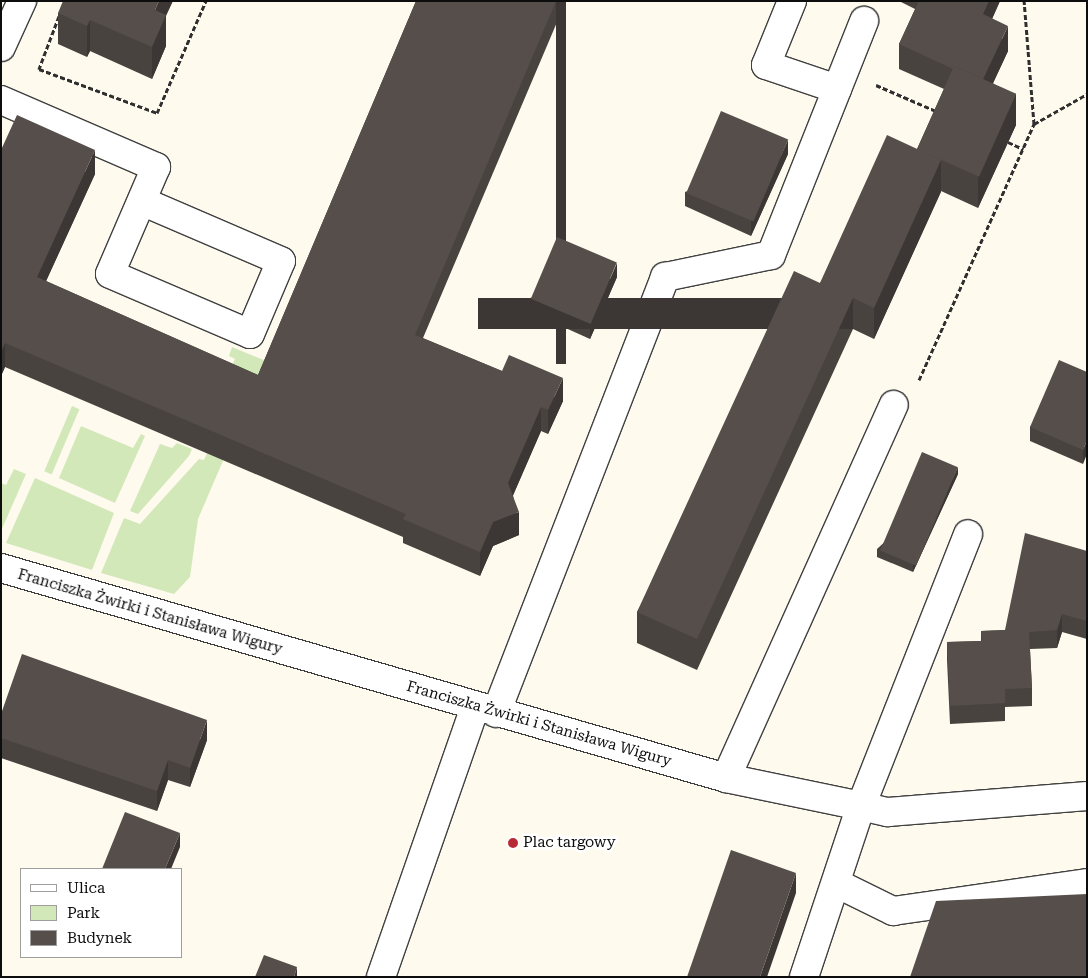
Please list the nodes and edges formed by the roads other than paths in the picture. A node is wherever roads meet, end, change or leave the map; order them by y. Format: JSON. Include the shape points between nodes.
{"nodes":[{"id":1,"x":22,"y":1,"type":"edge"},
{"id":2,"x":792,"y":1,"type":"edge"},
{"id":3,"x":864,"y":21,"type":"dead end"},
{"id":4,"x":1,"y":48,"type":"edge"},
{"id":5,"x":837,"y":89,"type":"junction"},
{"id":6,"x":1,"y":100,"type":"edge"},
{"id":7,"x":142,"y":201,"type":"junction"},
{"id":8,"x":894,"y":405,"type":"road end"},
{"id":9,"x":968,"y":534,"type":"dead end"},
{"id":10,"x":1,"y":568,"type":"edge"},
{"id":11,"x":485,"y":710,"type":"junction"},
{"id":12,"x":726,"y":778,"type":"junction"},
{"id":13,"x":1087,"y":796,"type":"edge"},
{"id":14,"x":862,"y":806,"type":"junction"},
{"id":15,"x":836,"y":883,"type":"junction"},
{"id":16,"x":1087,"y":883,"type":"edge"},
{"id":17,"x":380,"y":977,"type":"edge"},
{"id":18,"x":804,"y":977,"type":"edge"}],
"edges":[{"from":1,"to":4,"type":"street"},
{"from":2,"to":5,"type":"street","via":[[766,65]]},
{"from":3,"to":5,"type":"street"},
{"from":5,"to":11,"type":"street","via":[[771,255],[665,277]]},
{"from":6,"to":7,"type":"street","via":[[156,167]]},
{"from":7,"to":7,"type":"street","via":[[281,261],[250,334],[110,274]]},
{"from":8,"to":12,"type":"street"},
{"from":9,"to":14,"type":"street"},
{"from":10,"to":11,"type":"street","name":"Franciszka Żwirki i Stanisława Wigury"},
{"from":11,"to":12,"type":"street","name":"Franciszka Żwirki i Stanisława Wigury"},
{"from":11,"to":17,"type":"street"},
{"from":12,"to":14,"type":"street","name":"Franciszka Żwirki i Stanisława Wigury"},
{"from":13,"to":14,"type":"street","name":"Franciszka Żwirki i Stanisława Wigury","via":[[888,812]]},
{"from":14,"to":15,"type":"street"},
{"from":15,"to":16,"type":"street","via":[[893,911]]},
{"from":15,"to":18,"type":"street"}]}
